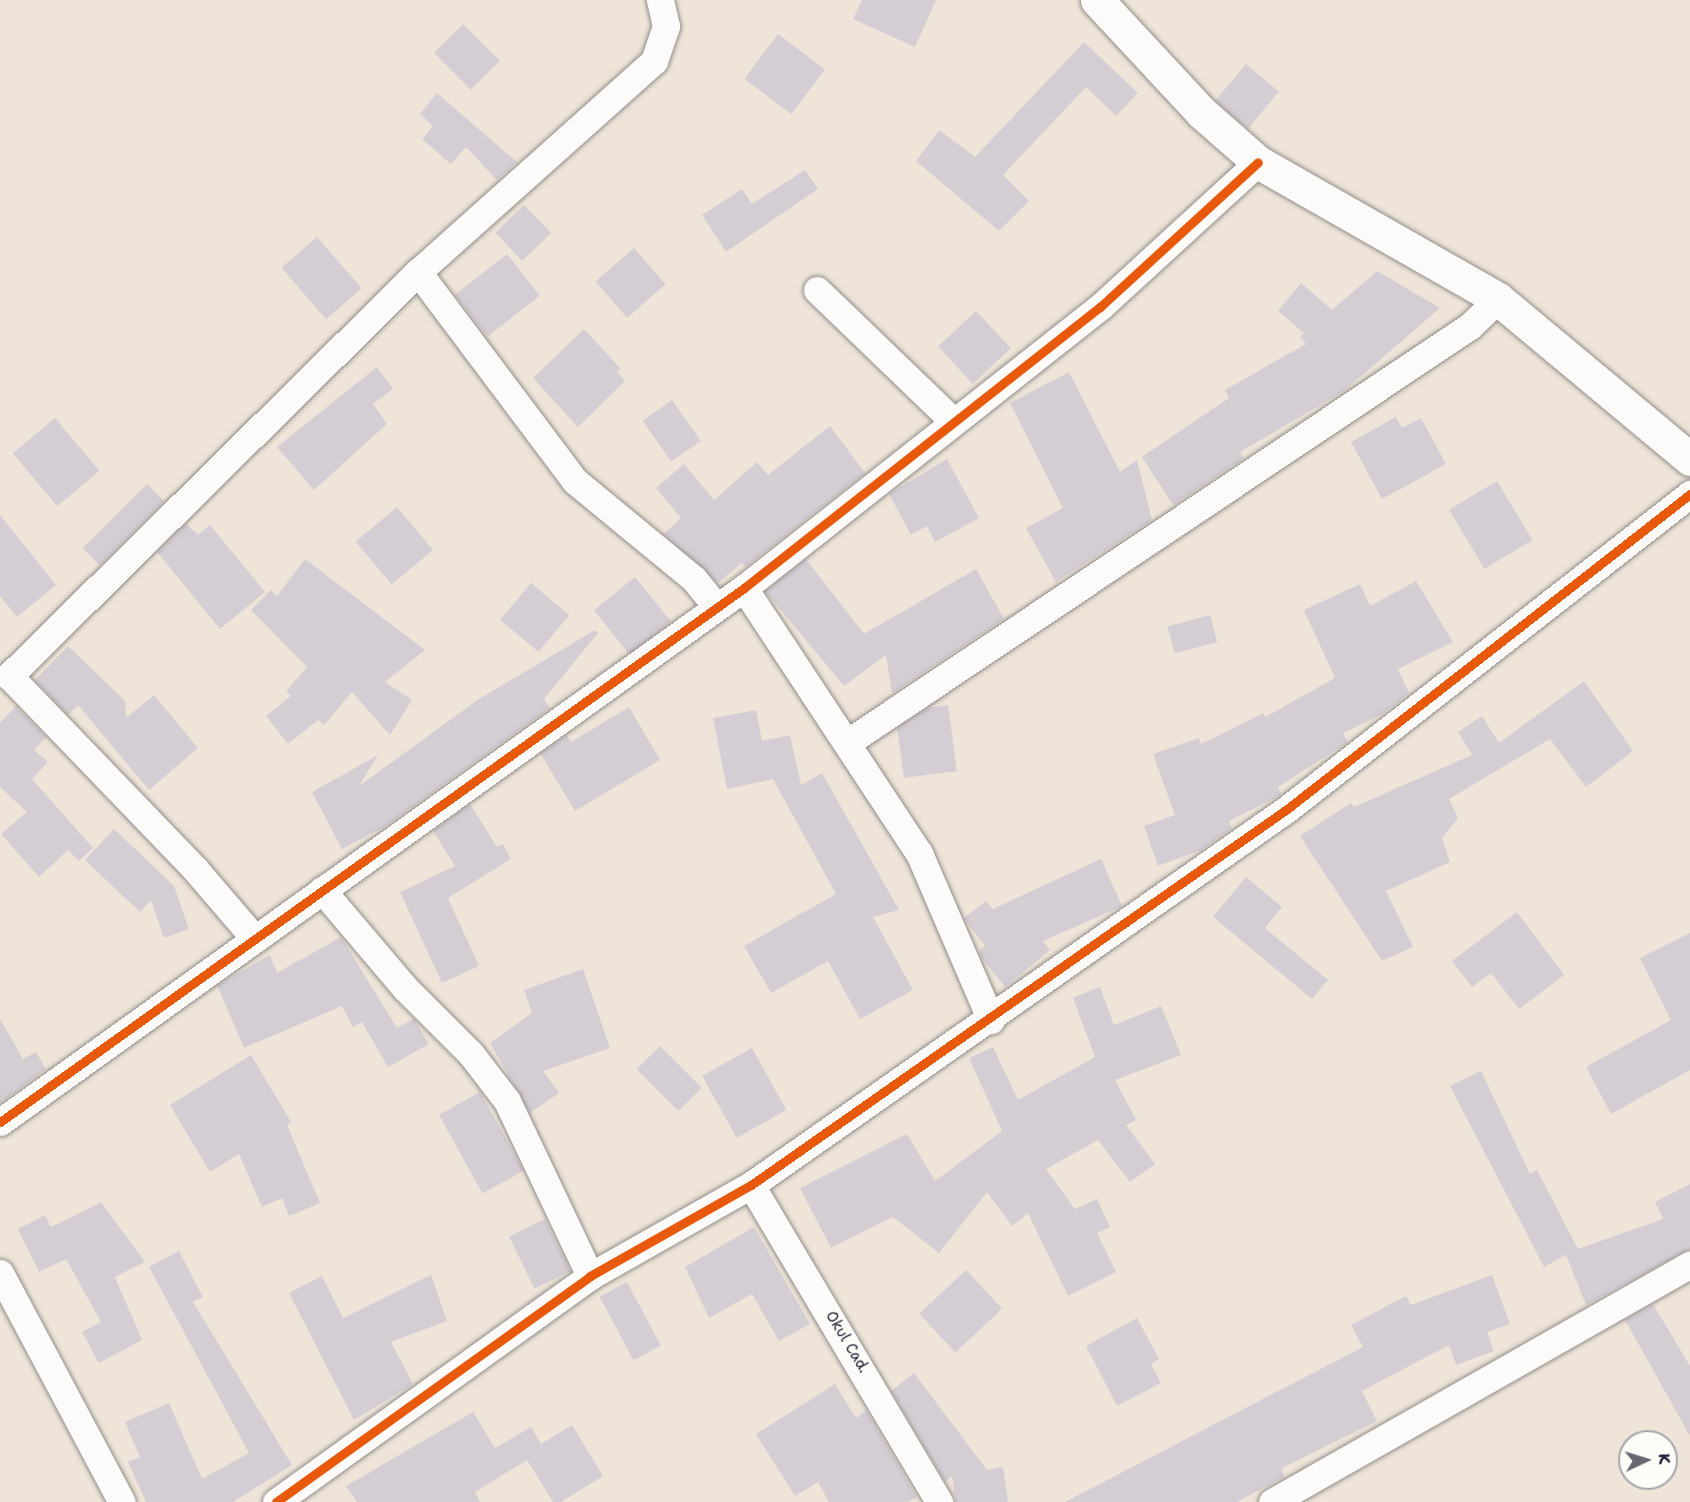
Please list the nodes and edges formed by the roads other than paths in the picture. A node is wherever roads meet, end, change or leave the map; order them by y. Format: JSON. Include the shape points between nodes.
{"nodes":[{"id":1,"x":660,"y":0,"type":"edge"},
{"id":2,"x":1096,"y":0,"type":"edge"},
{"id":3,"x":1258,"y":162,"type":"junction"},
{"id":4,"x":418,"y":272,"type":"junction"},
{"id":5,"x":817,"y":290,"type":"dead end"},
{"id":6,"x":1498,"y":299,"type":"junction"},
{"id":7,"x":953,"y":421,"type":"junction"},
{"id":8,"x":1690,"y":459,"type":"edge"},
{"id":9,"x":1690,"y":494,"type":"edge"},
{"id":10,"x":744,"y":588,"type":"junction"},
{"id":11,"x":717,"y":607,"type":"junction"},
{"id":12,"x":848,"y":742,"type":"junction"},
{"id":13,"x":322,"y":890,"type":"junction"},
{"id":14,"x":255,"y":939,"type":"junction"},
{"id":15,"x":991,"y":1020,"type":"junction"},
{"id":16,"x":0,"y":1122,"type":"edge"},
{"id":17,"x":751,"y":1185,"type":"junction"},
{"id":18,"x":1690,"y":1265,"type":"edge"},
{"id":19,"x":0,"y":1273,"type":"edge"},
{"id":20,"x":590,"y":1276,"type":"junction"},
{"id":21,"x":122,"y":1502,"type":"edge"},
{"id":22,"x":276,"y":1502,"type":"edge"},
{"id":23,"x":939,"y":1502,"type":"edge"},
{"id":24,"x":1272,"y":1502,"type":"edge"}],
"edges":[{"from":1,"to":4,"type":"street","via":[[666,26],[654,61]]},
{"from":2,"to":3,"type":"street","via":[[1201,112]]},
{"from":3,"to":6,"type":"street"},
{"from":3,"to":7,"type":"street","via":[[1100,307]]},
{"from":4,"to":11,"type":"street","via":[[575,481],[694,579]]},
{"from":4,"to":14,"type":"street","via":[[9,676],[195,868]]},
{"from":5,"to":7,"type":"street"},
{"from":6,"to":8,"type":"street"},
{"from":6,"to":12,"type":"street","via":[[1470,326]]},
{"from":7,"to":10,"type":"street"},
{"from":9,"to":15,"type":"street","via":[[1338,772]]},
{"from":10,"to":11,"type":"street"},
{"from":10,"to":12,"type":"street"},
{"from":11,"to":13,"type":"street"},
{"from":12,"to":15,"type":"street","via":[[924,863]]},
{"from":13,"to":14,"type":"street"},
{"from":13,"to":20,"type":"street","via":[[507,1101]]},
{"from":14,"to":16,"type":"street"},
{"from":15,"to":17,"type":"street"},
{"from":17,"to":20,"type":"street"},
{"from":17,"to":23,"type":"street","name":"Okul Cad."},
{"from":18,"to":24,"type":"street"},
{"from":19,"to":21,"type":"street"},
{"from":20,"to":22,"type":"street"}]}
